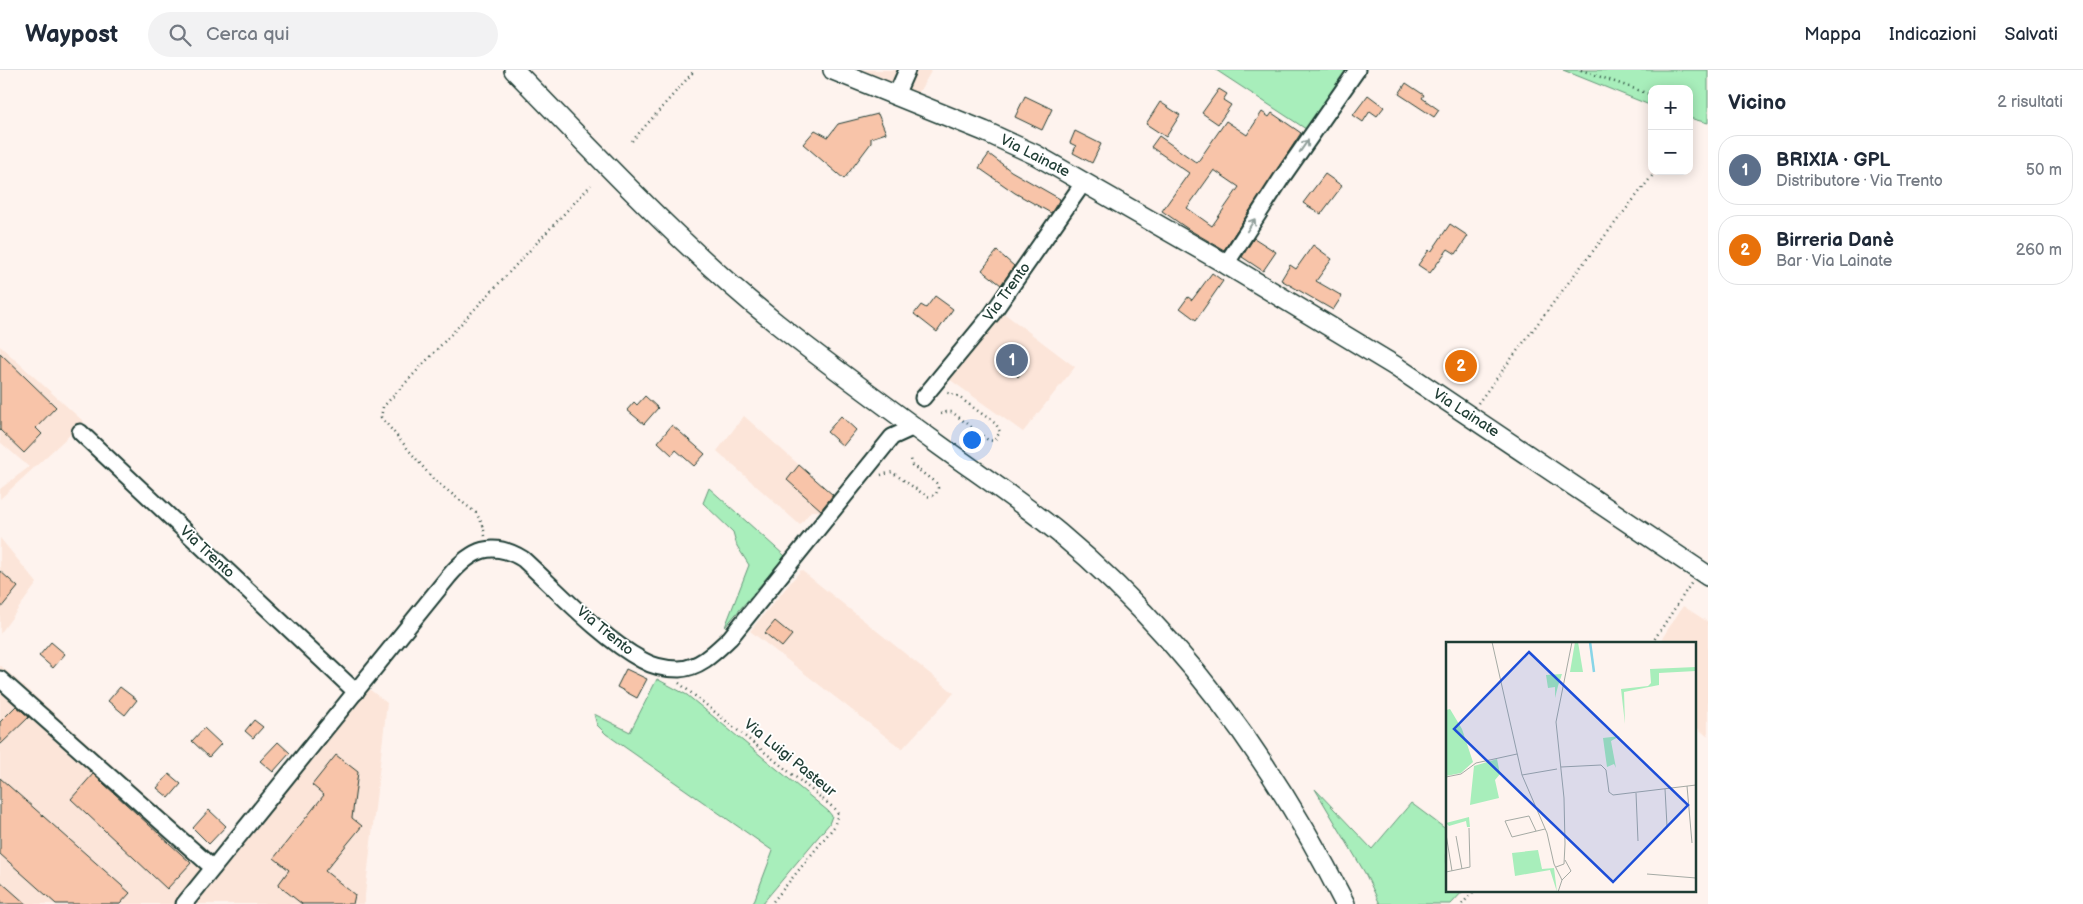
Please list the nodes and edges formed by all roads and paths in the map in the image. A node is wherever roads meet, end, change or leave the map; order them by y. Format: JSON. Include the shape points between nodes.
{"nodes":[{"id":1,"x":514,"y":70,"type":"edge"},
{"id":2,"x":696,"y":70,"type":"edge"},
{"id":3,"x":833,"y":70,"type":"edge"},
{"id":4,"x":907,"y":70,"type":"edge"},
{"id":5,"x":1357,"y":70,"type":"edge"},
{"id":6,"x":1582,"y":70,"type":"edge"},
{"id":7,"x":1648,"y":94,"type":"edge"},
{"id":8,"x":896,"y":95,"type":"junction"},
{"id":9,"x":632,"y":141,"type":"dead end"},
{"id":10,"x":1653,"y":175,"type":"edge"},
{"id":11,"x":1084,"y":182,"type":"junction"},
{"id":12,"x":592,"y":185,"type":"dead end"},
{"id":13,"x":1226,"y":264,"type":"junction"},
{"id":14,"x":934,"y":385,"type":"junction"},
{"id":15,"x":923,"y":398,"type":"dead end"},
{"id":16,"x":895,"y":413,"type":"junction"},
{"id":17,"x":941,"y":414,"type":"dead end"},
{"id":18,"x":1469,"y":415,"type":"junction"},
{"id":19,"x":914,"y":427,"type":"junction"},
{"id":20,"x":80,"y":432,"type":"dead end"},
{"id":21,"x":892,"y":437,"type":"junction"},
{"id":22,"x":911,"y":458,"type":"dead end"},
{"id":23,"x":876,"y":481,"type":"dead end"},
{"id":24,"x":484,"y":550,"type":"junction"},
{"id":25,"x":1704,"y":573,"type":"edge"},
{"id":26,"x":1653,"y":642,"type":"edge"},
{"id":27,"x":663,"y":668,"type":"junction"},
{"id":28,"x":0,"y":679,"type":"edge"},
{"id":29,"x":356,"y":692,"type":"junction"},
{"id":30,"x":213,"y":868,"type":"junction"},
{"id":31,"x":1473,"y":892,"type":"edge"},
{"id":32,"x":184,"y":904,"type":"edge"},
{"id":33,"x":771,"y":904,"type":"edge"},
{"id":34,"x":1345,"y":904,"type":"edge"},
{"id":35,"x":1462,"y":904,"type":"edge"}],
"edges":[{"from":1,"to":16,"type":"main road","via":[[723,277]]},
{"from":2,"to":9,"type":"path"},
{"from":3,"to":8,"type":"main road","name":"Via Lainate"},
{"from":4,"to":8,"type":"street"},
{"from":13,"to":5,"type":"street","one_way":true},
{"from":6,"to":7,"type":"path"},
{"from":8,"to":11,"type":"main road","name":"Via Lainate","via":[[984,130]]},
{"from":10,"to":18,"type":"path"},
{"from":11,"to":13,"type":"main road","name":"Via Lainate"},
{"from":11,"to":14,"type":"street","name":"Via Trento","via":[[992,314]]},
{"from":12,"to":24,"type":"path","via":[[383,407],[381,417],[433,479],[476,513],[483,525]]},
{"from":13,"to":18,"type":"main road","name":"Via Lainate","via":[[1395,366]]},
{"from":14,"to":15,"type":"street","name":"Via Trento"},
{"from":14,"to":17,"type":"path","via":[[943,392],[956,395],[996,424],[1000,432],[994,441],[988,440],[952,412]]},
{"from":16,"to":19,"type":"main road"},
{"from":16,"to":21,"type":"street"},
{"from":18,"to":25,"type":"main road","name":"Via Lainate"},
{"from":19,"to":21,"type":"street"},
{"from":19,"to":34,"type":"main road","via":[[1057,532],[1097,567],[1180,653],[1233,718],[1282,789]]},
{"from":20,"to":29,"type":"street","name":"Via Trento"},
{"from":21,"to":27,"type":"street","name":"Via Trento","via":[[730,638],[698,664],[680,669]]},
{"from":22,"to":23,"type":"path","via":[[912,464],[936,483],[936,494],[926,496],[892,472],[881,474]]},
{"from":24,"to":27,"type":"street","name":"Via Trento","via":[[503,549],[523,559],[622,647]]},
{"from":24,"to":29,"type":"street","via":[[459,564]]},
{"from":25,"to":26,"type":"path"},
{"from":27,"to":33,"type":"path","name":"Via Luigi Pasteur","via":[[838,814],[834,828]]},
{"from":28,"to":30,"type":"street"},
{"from":29,"to":30,"type":"street"},
{"from":30,"to":32,"type":"street"},
{"from":31,"to":35,"type":"path"}]}
